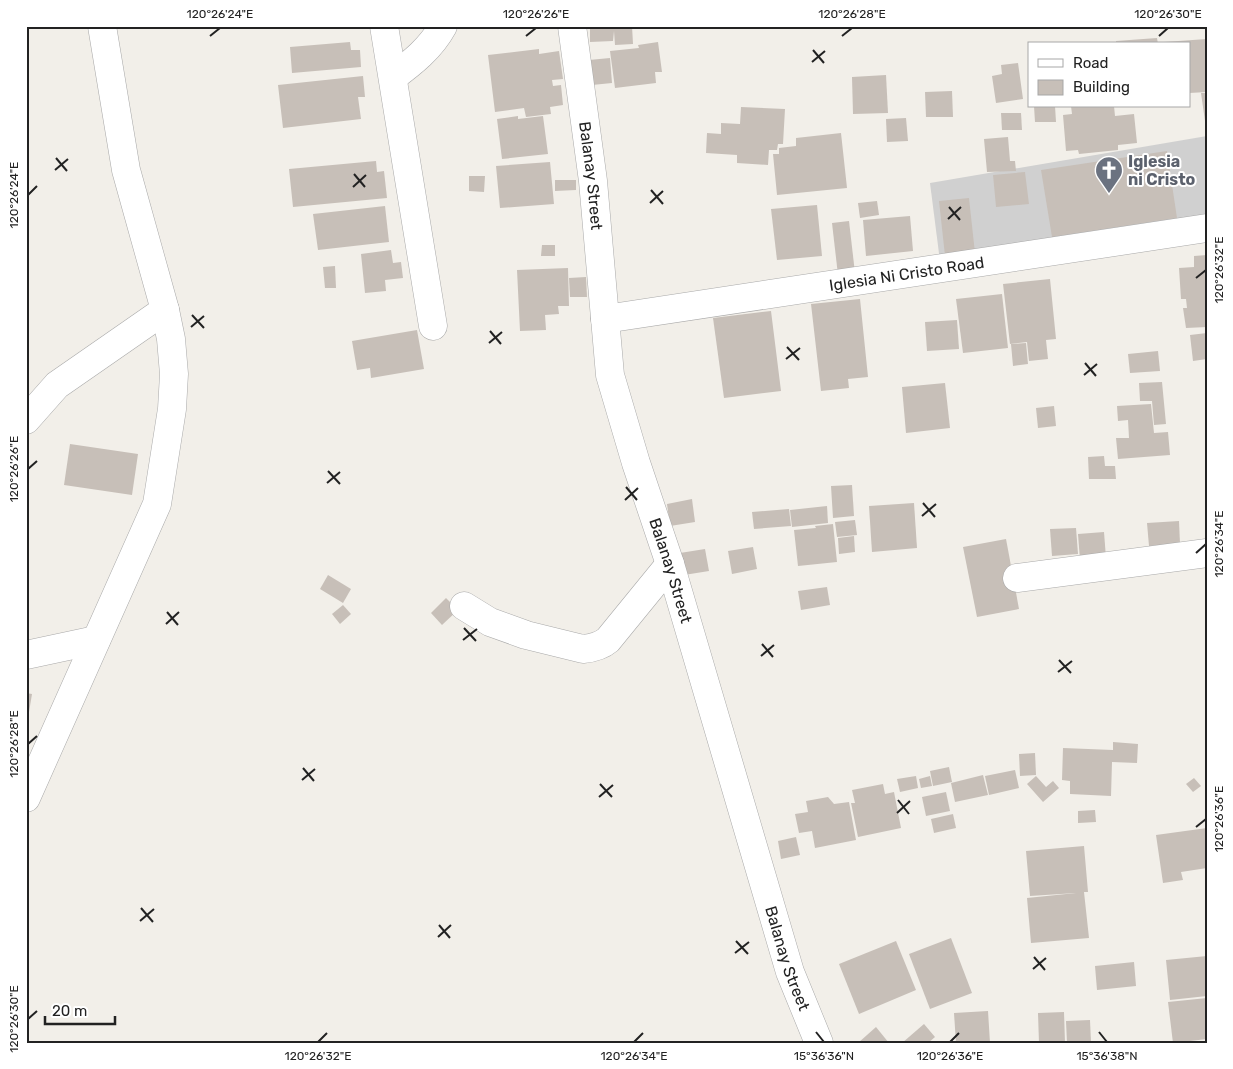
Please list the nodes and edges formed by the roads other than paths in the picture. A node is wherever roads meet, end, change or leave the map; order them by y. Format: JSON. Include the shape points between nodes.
{"nodes":[{"id":1,"x":102,"y":26,"type":"edge"},
{"id":2,"x":384,"y":26,"type":"edge"},
{"id":3,"x":443,"y":26,"type":"edge"},
{"id":4,"x":572,"y":26,"type":"edge"},
{"id":5,"x":393,"y":77,"type":"junction"},
{"id":6,"x":1207,"y":228,"type":"edge"},
{"id":7,"x":165,"y":310,"type":"junction"},
{"id":8,"x":606,"y":319,"type":"junction"},
{"id":9,"x":433,"y":326,"type":"dead end"},
{"id":10,"x":26,"y":420,"type":"edge"},
{"id":11,"x":1207,"y":553,"type":"edge"},
{"id":12,"x":670,"y":564,"type":"junction"},
{"id":13,"x":1017,"y":578,"type":"dead end"},
{"id":14,"x":464,"y":606,"type":"dead end"},
{"id":15,"x":96,"y":640,"type":"junction"},
{"id":16,"x":26,"y":655,"type":"edge"},
{"id":17,"x":26,"y":798,"type":"edge"},
{"id":18,"x":819,"y":1043,"type":"edge"}],
"edges":[{"from":1,"to":7,"type":"street","via":[[126,170]]},
{"from":2,"to":5,"type":"street"},
{"from":3,"to":5,"type":"street","via":[[423,53]]},
{"from":4,"to":8,"type":"street","name":"Balanay Street","via":[[593,181]]},
{"from":5,"to":9,"type":"street"},
{"from":6,"to":8,"type":"street","name":"Iglesia Ni Cristo Road"},
{"from":7,"to":10,"type":"street","via":[[57,385]]},
{"from":7,"to":15,"type":"street","via":[[174,374],[158,504]]},
{"from":8,"to":12,"type":"street","name":"Balanay Street","via":[[610,375]]},
{"from":11,"to":13,"type":"street"},
{"from":12,"to":14,"type":"street","via":[[608,640],[593,648],[583,649],[526,635],[490,622]]},
{"from":12,"to":18,"type":"street","name":"Balanay Street","via":[[790,972]]},
{"from":15,"to":16,"type":"street"},
{"from":15,"to":17,"type":"street"}]}
